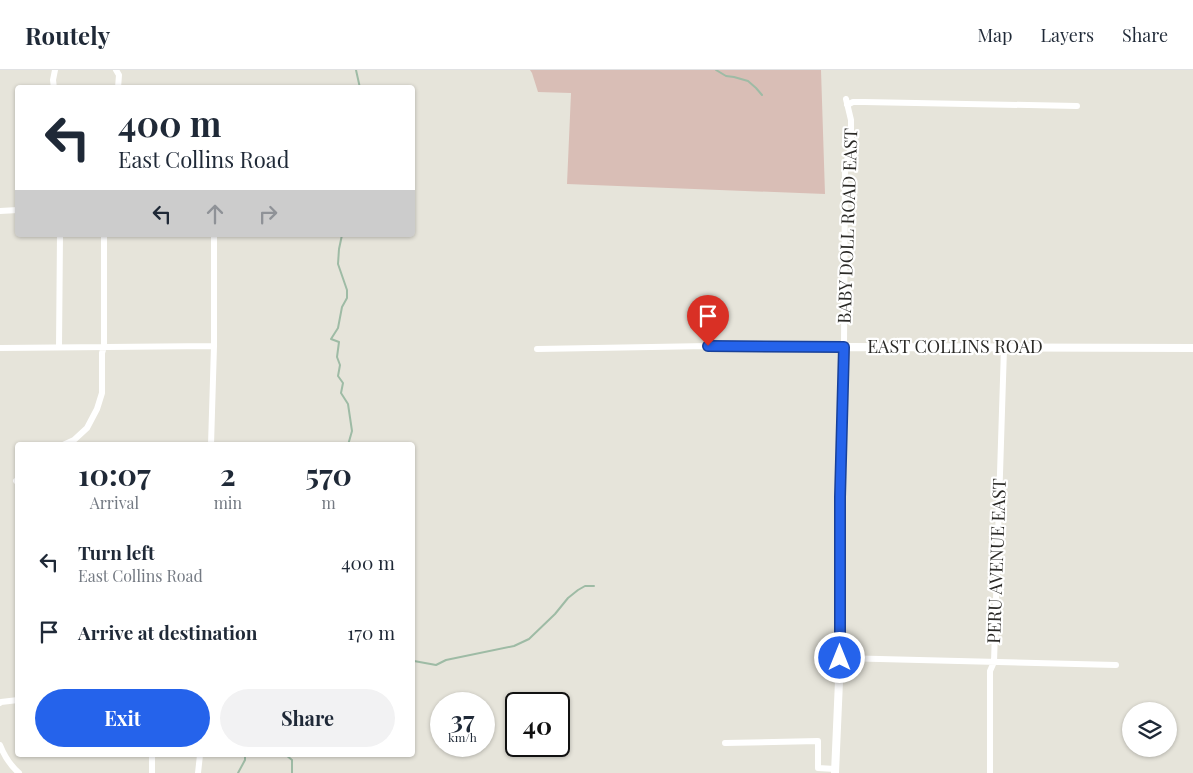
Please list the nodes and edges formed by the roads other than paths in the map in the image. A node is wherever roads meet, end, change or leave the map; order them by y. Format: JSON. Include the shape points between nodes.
{"nodes":[{"id":1,"x":55,"y":70,"type":"edge"},
{"id":2,"x":116,"y":70,"type":"edge"},
{"id":3,"x":54,"y":85,"type":"edge"},
{"id":4,"x":118,"y":85,"type":"edge"},
{"id":5,"x":1077,"y":106,"type":"dead end"},
{"id":6,"x":15,"y":210,"type":"edge"},
{"id":7,"x":0,"y":211,"type":"edge"},
{"id":8,"x":60,"y":237,"type":"edge"},
{"id":9,"x":104,"y":237,"type":"edge"},
{"id":10,"x":214,"y":237,"type":"edge"},
{"id":11,"x":214,"y":346,"type":"junction"},
{"id":12,"x":104,"y":347,"type":"junction"},
{"id":13,"x":844,"y":347,"type":"junction"},
{"id":14,"x":0,"y":348,"type":"edge"},
{"id":15,"x":59,"y":348,"type":"junction"},
{"id":16,"x":1004,"y":348,"type":"junction"},
{"id":17,"x":1193,"y":348,"type":"edge"},
{"id":18,"x":537,"y":349,"type":"dead end"},
{"id":19,"x":70,"y":442,"type":"edge"},
{"id":20,"x":211,"y":442,"type":"edge"},
{"id":21,"x":840,"y":658,"type":"junction"},
{"id":22,"x":994,"y":662,"type":"junction"},
{"id":23,"x":1116,"y":665,"type":"dead end"},
{"id":24,"x":15,"y":700,"type":"edge"},
{"id":25,"x":0,"y":703,"type":"edge"},
{"id":26,"x":725,"y":743,"type":"dead end"},
{"id":27,"x":0,"y":745,"type":"edge"},
{"id":28,"x":152,"y":757,"type":"edge"},
{"id":29,"x":200,"y":757,"type":"edge"},
{"id":30,"x":835,"y":771,"type":"edge"},
{"id":31,"x":19,"y":773,"type":"edge"},
{"id":32,"x":152,"y":773,"type":"edge"},
{"id":33,"x":198,"y":773,"type":"edge"},
{"id":34,"x":990,"y":773,"type":"edge"}],
"edges":[{"from":1,"to":3,"type":"street"},
{"from":2,"to":4,"type":"street"},
{"from":5,"to":13,"type":"street","name":"BABY DOLL ROAD EAST","via":[[847,102],[851,148],[845,166]]},
{"from":6,"to":7,"type":"street"},
{"from":8,"to":15,"type":"street"},
{"from":9,"to":12,"type":"street"},
{"from":10,"to":11,"type":"street"},
{"from":11,"to":12,"type":"street"},
{"from":11,"to":20,"type":"street"},
{"from":12,"to":15,"type":"street"},
{"from":12,"to":19,"type":"street","via":[[102,393],[97,408],[87,428]]},
{"from":13,"to":16,"type":"street","name":"EAST COLLINS ROAD"},
{"from":13,"to":18,"type":"street","name":"EAST COLLINS ROAD"},
{"from":13,"to":21,"type":"street","name":"BABY DOLL ROAD EAST"},
{"from":14,"to":15,"type":"street"},
{"from":16,"to":17,"type":"street","name":"EAST COLLINS ROAD"},
{"from":16,"to":22,"type":"street","name":"PERU AVENUE EAST"},
{"from":21,"to":22,"type":"street"},
{"from":21,"to":30,"type":"street","name":"BABY DOLL ROAD EAST"},
{"from":22,"to":23,"type":"street"},
{"from":22,"to":34,"type":"street","name":"PERU AVENUE EAST","via":[[990,671]]},
{"from":24,"to":25,"type":"street"},
{"from":26,"to":30,"type":"street","via":[[818,741],[818,768]]},
{"from":27,"to":31,"type":"street"},
{"from":28,"to":32,"type":"street"},
{"from":29,"to":33,"type":"street"}]}
